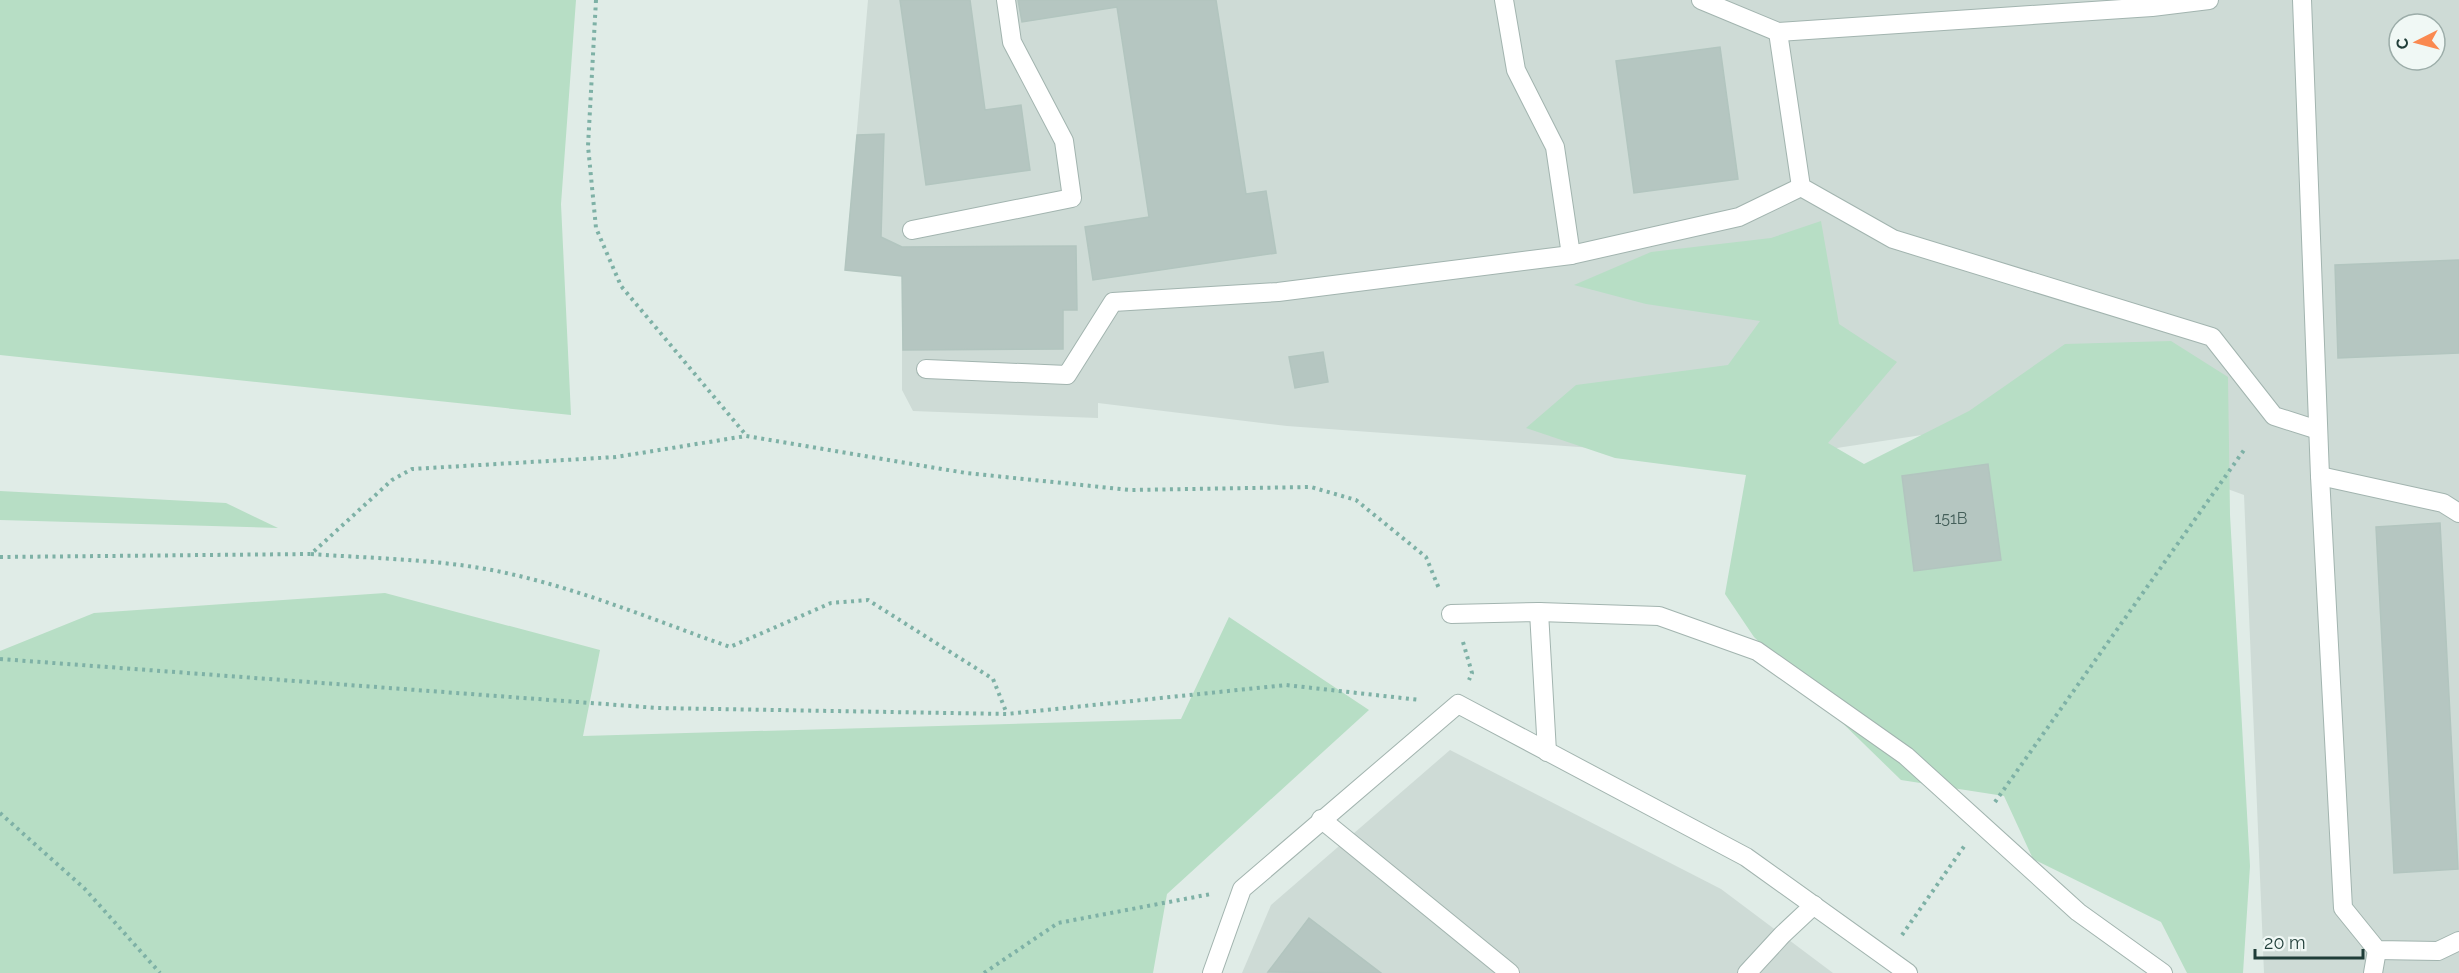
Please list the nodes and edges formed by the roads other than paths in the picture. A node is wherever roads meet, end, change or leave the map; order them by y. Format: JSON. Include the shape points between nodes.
{"nodes":[{"id":1,"x":1006,"y":0,"type":"edge"},
{"id":2,"x":1504,"y":0,"type":"edge"},
{"id":3,"x":1701,"y":0,"type":"edge"},
{"id":4,"x":2209,"y":0,"type":"edge"},
{"id":5,"x":2302,"y":0,"type":"edge"},
{"id":6,"x":1778,"y":32,"type":"junction"},
{"id":7,"x":1801,"y":187,"type":"junction"},
{"id":8,"x":912,"y":230,"type":"dead end"},
{"id":9,"x":1571,"y":255,"type":"junction"},
{"id":10,"x":926,"y":369,"type":"dead end"},
{"id":11,"x":2319,"y":430,"type":"junction"},
{"id":12,"x":2320,"y":476,"type":"junction"},
{"id":13,"x":2459,"y":513,"type":"edge"},
{"id":14,"x":1539,"y":612,"type":"junction"},
{"id":15,"x":1451,"y":614,"type":"road end"},
{"id":16,"x":1547,"y":752,"type":"junction"},
{"id":17,"x":1321,"y":819,"type":"junction"},
{"id":18,"x":1814,"y":905,"type":"junction"},
{"id":19,"x":2459,"y":941,"type":"edge"},
{"id":20,"x":2377,"y":950,"type":"junction"},
{"id":21,"x":1212,"y":973,"type":"edge"},
{"id":22,"x":1510,"y":973,"type":"edge"},
{"id":23,"x":1747,"y":973,"type":"edge"},
{"id":24,"x":1908,"y":973,"type":"edge"},
{"id":25,"x":2163,"y":973,"type":"edge"},
{"id":26,"x":2373,"y":973,"type":"edge"}],
"edges":[{"from":1,"to":8,"type":"street","via":[[1012,42],[1064,141],[1072,198]]},
{"from":2,"to":9,"type":"street","via":[[1516,70],[1554,147]]},
{"from":3,"to":6,"type":"street"},
{"from":4,"to":6,"type":"street"},
{"from":5,"to":11,"type":"street"},
{"from":6,"to":7,"type":"street"},
{"from":7,"to":9,"type":"street","via":[[1739,217]]},
{"from":7,"to":11,"type":"street","via":[[1893,239],[2212,337],[2274,416]]},
{"from":9,"to":10,"type":"street","via":[[1278,291],[1113,302],[1067,375]]},
{"from":11,"to":12,"type":"street"},
{"from":12,"to":13,"type":"street","via":[[2443,503]]},
{"from":12,"to":20,"type":"street","via":[[2343,908]]},
{"from":14,"to":15,"type":"street"},
{"from":14,"to":16,"type":"street"},
{"from":14,"to":25,"type":"street","via":[[1659,616],[1757,651],[1906,756],[2078,912]]},
{"from":16,"to":17,"type":"street","via":[[1458,704]]},
{"from":16,"to":18,"type":"street","via":[[1746,857]]},
{"from":17,"to":21,"type":"street","via":[[1242,889]]},
{"from":17,"to":22,"type":"street"},
{"from":18,"to":23,"type":"street"},
{"from":18,"to":24,"type":"street"},
{"from":19,"to":20,"type":"street","via":[[2438,951]]},
{"from":20,"to":26,"type":"street"}]}
